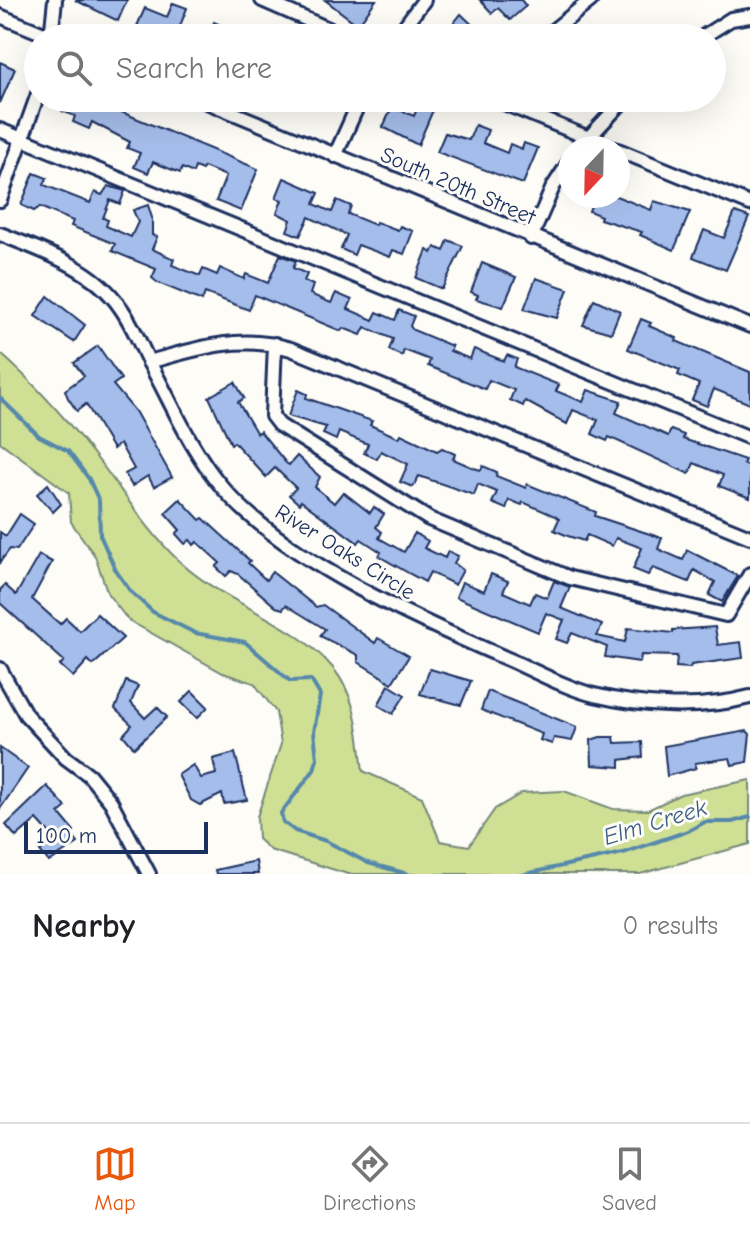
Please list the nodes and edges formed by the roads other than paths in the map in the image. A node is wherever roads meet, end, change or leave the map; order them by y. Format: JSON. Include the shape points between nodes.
{"nodes":[{"id":1,"x":55,"y":0,"type":"edge"},
{"id":2,"x":262,"y":0,"type":"edge"},
{"id":3,"x":424,"y":0,"type":"edge"},
{"id":4,"x":591,"y":0,"type":"edge"},
{"id":5,"x":0,"y":16,"type":"edge"},
{"id":6,"x":750,"y":16,"type":"edge"},
{"id":7,"x":53,"y":24,"type":"edge"},
{"id":8,"x":317,"y":24,"type":"edge"},
{"id":9,"x":406,"y":24,"type":"edge"},
{"id":10,"x":561,"y":24,"type":"edge"},
{"id":11,"x":723,"y":24,"type":"edge"},
{"id":12,"x":24,"y":26,"type":"edge"},
{"id":13,"x":32,"y":112,"type":"edge"},
{"id":14,"x":230,"y":112,"type":"edge"},
{"id":15,"x":355,"y":112,"type":"edge"},
{"id":16,"x":521,"y":112,"type":"edge"},
{"id":17,"x":613,"y":112,"type":"edge"},
{"id":18,"x":0,"y":130,"type":"edge"},
{"id":19,"x":570,"y":136,"type":"edge"},
{"id":20,"x":591,"y":136,"type":"edge"},
{"id":21,"x":24,"y":139,"type":"junction"},
{"id":22,"x":630,"y":155,"type":"edge"},
{"id":23,"x":335,"y":156,"type":"junction"},
{"id":24,"x":558,"y":179,"type":"edge"},
{"id":25,"x":0,"y":200,"type":"edge"},
{"id":26,"x":750,"y":204,"type":"edge"},
{"id":27,"x":0,"y":234,"type":"edge"},
{"id":28,"x":531,"y":238,"type":"junction"},
{"id":29,"x":750,"y":326,"type":"edge"},
{"id":30,"x":275,"y":344,"type":"junction"},
{"id":31,"x":149,"y":362,"type":"junction"},
{"id":32,"x":750,"y":438,"type":"edge"},
{"id":33,"x":750,"y":537,"type":"edge"},
{"id":34,"x":750,"y":574,"type":"edge"},
{"id":35,"x":0,"y":669,"type":"edge"},
{"id":36,"x":750,"y":697,"type":"edge"},
{"id":37,"x":149,"y":874,"type":"edge"}],
"edges":[{"from":1,"to":7,"type":"street"},
{"from":2,"to":8,"type":"street"},
{"from":3,"to":9,"type":"street"},
{"from":4,"to":10,"type":"street"},
{"from":5,"to":12,"type":"street"},
{"from":6,"to":11,"type":"street"},
{"from":13,"to":21,"type":"street"},
{"from":14,"to":23,"type":"street","name":"South 20th Street"},
{"from":15,"to":23,"type":"street"},
{"from":16,"to":19,"type":"street"},
{"from":17,"to":20,"type":"street"},
{"from":18,"to":21,"type":"street"},
{"from":21,"to":25,"type":"street"},
{"from":21,"to":32,"type":"street"},
{"from":22,"to":26,"type":"street"},
{"from":23,"to":28,"type":"street","name":"South 20th Street"},
{"from":24,"to":28,"type":"street"},
{"from":27,"to":31,"type":"street","name":"River Oaks Circle","via":[[48,252],[99,285],[120,305]]},
{"from":28,"to":29,"type":"street","name":"South 20th Street"},
{"from":30,"to":31,"type":"street","via":[[213,343]]},
{"from":30,"to":33,"type":"street"},
{"from":30,"to":34,"type":"street","via":[[272,416],[279,425],[429,519],[570,578],[726,615]]},
{"from":31,"to":36,"type":"street","name":"River Oaks Circle","via":[[200,459],[247,513],[330,570],[416,619],[591,694],[674,705],[723,704]]},
{"from":35,"to":37,"type":"street","via":[[26,715],[111,802]]}]}
